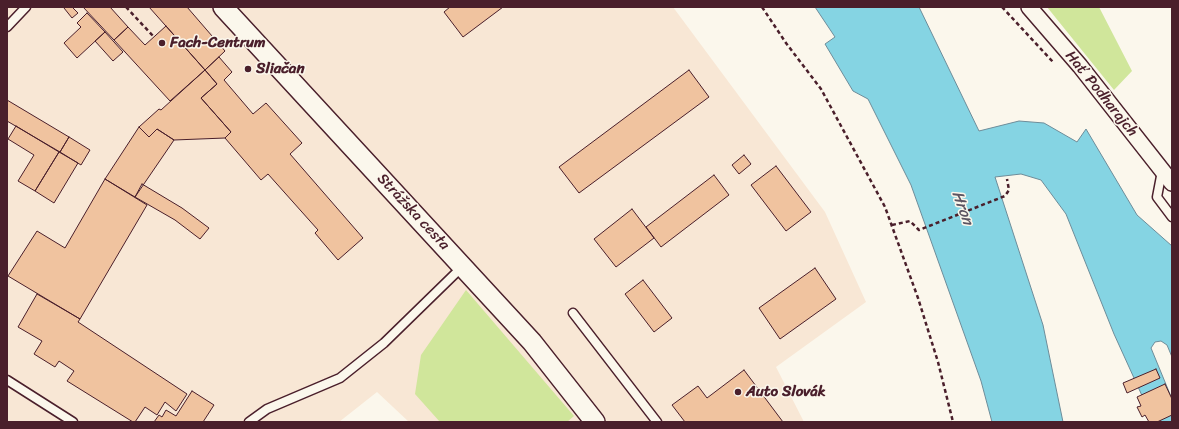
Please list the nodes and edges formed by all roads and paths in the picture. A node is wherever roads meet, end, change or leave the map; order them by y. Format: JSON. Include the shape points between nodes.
{"nodes":[{"id":1,"x":26,"y":7,"type":"edge"},
{"id":2,"x":126,"y":7,"type":"edge"},
{"id":3,"x":224,"y":7,"type":"edge"},
{"id":4,"x":762,"y":7,"type":"edge"},
{"id":5,"x":1029,"y":7,"type":"edge"},
{"id":6,"x":7,"y":27,"type":"edge"},
{"id":7,"x":154,"y":37,"type":"dead end"},
{"id":8,"x":1167,"y":177,"type":"edge"},
{"id":9,"x":1007,"y":179,"type":"dead end"},
{"id":10,"x":1172,"y":217,"type":"edge"},
{"id":11,"x":892,"y":225,"type":"junction"},
{"id":12,"x":463,"y":266,"type":"junction"},
{"id":13,"x":573,"y":313,"type":"dead end"},
{"id":14,"x":7,"y":380,"type":"edge"},
{"id":15,"x":73,"y":422,"type":"edge"},
{"id":16,"x":249,"y":422,"type":"edge"},
{"id":17,"x":595,"y":422,"type":"edge"},
{"id":18,"x":657,"y":422,"type":"edge"},
{"id":19,"x":953,"y":422,"type":"edge"}],
"edges":[{"from":1,"to":6,"type":"lane"},
{"from":2,"to":7,"type":"path"},
{"from":3,"to":12,"type":"street","name":"Strážska cesta"},
{"from":4,"to":11,"type":"path","via":[[821,89],[876,190]]},
{"from":5,"to":8,"type":"street","name":"Hať Podharajch","via":[[1080,66]]},
{"from":8,"to":10,"type":"lane","via":[[1157,197]]},
{"from":9,"to":11,"type":"path","via":[[1009,190],[1005,196],[920,230],[910,221]]},
{"from":11,"to":19,"type":"path","via":[[923,312]]},
{"from":12,"to":16,"type":"lane","via":[[384,343],[340,378],[267,409]]},
{"from":12,"to":17,"type":"street","name":"Strážska cesta","via":[[532,342]]},
{"from":13,"to":18,"type":"lane"},
{"from":14,"to":15,"type":"lane"}]}
